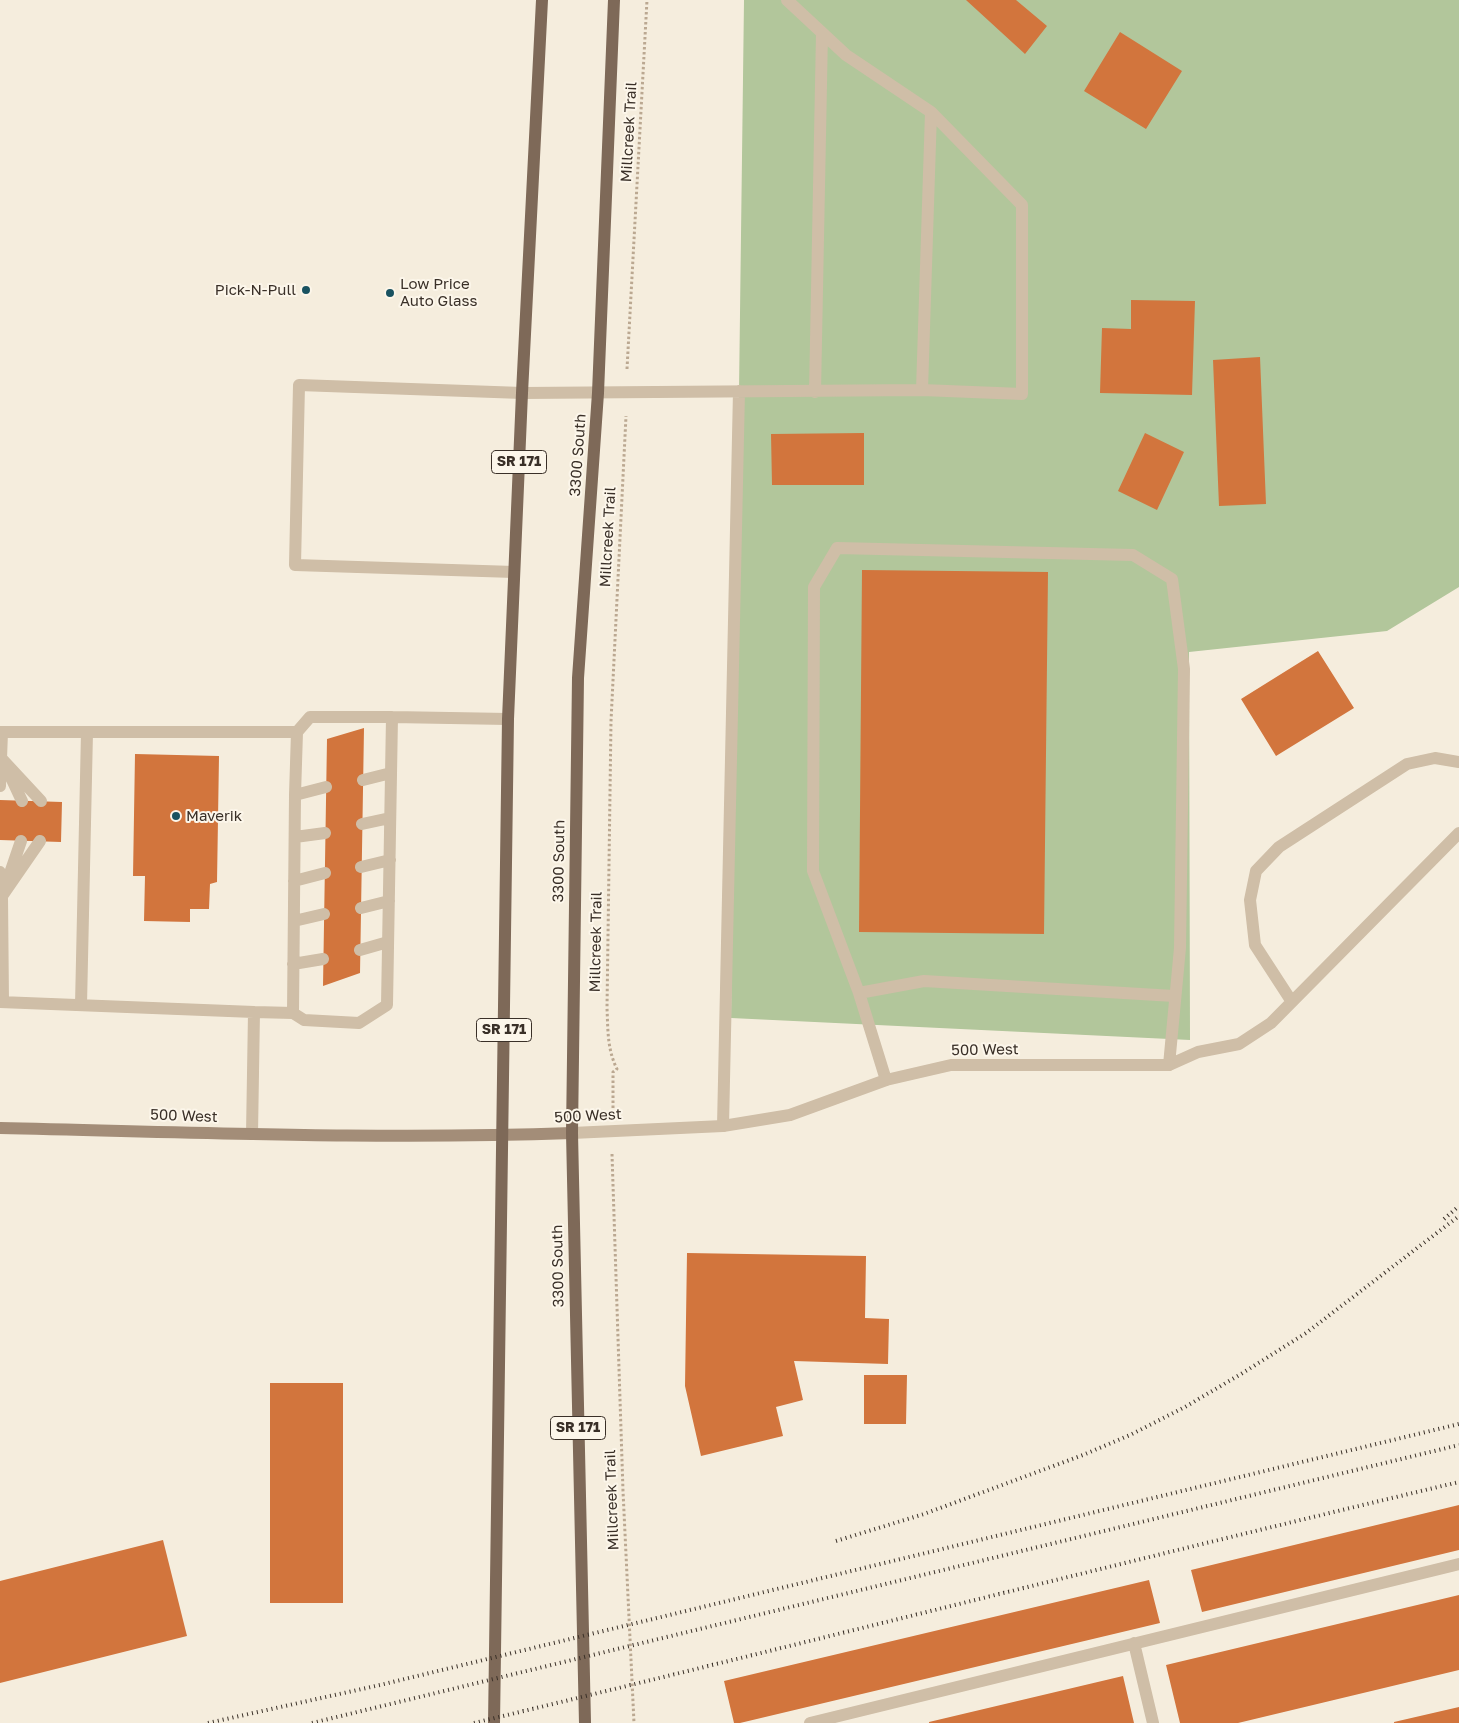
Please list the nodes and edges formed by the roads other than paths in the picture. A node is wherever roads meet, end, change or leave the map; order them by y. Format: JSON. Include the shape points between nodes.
{"nodes":[{"id":1,"x":542,"y":0,"type":"edge"},
{"id":2,"x":614,"y":0,"type":"edge"},
{"id":3,"x":787,"y":0,"type":"edge"},
{"id":4,"x":822,"y":33,"type":"junction"},
{"id":5,"x":931,"y":112,"type":"junction"},
{"id":6,"x":922,"y":390,"type":"junction"},
{"id":7,"x":739,"y":391,"type":"junction"},
{"id":8,"x":522,"y":392,"type":"junction"},
{"id":9,"x":814,"y":392,"type":"junction"},
{"id":10,"x":598,"y":393,"type":"junction"},
{"id":11,"x":514,"y":572,"type":"junction"},
{"id":12,"x":392,"y":717,"type":"junction"},
{"id":13,"x":508,"y":719,"type":"junction"},
{"id":14,"x":1,"y":732,"type":"edge"},
{"id":15,"x":87,"y":732,"type":"junction"},
{"id":16,"x":298,"y":732,"type":"junction"},
{"id":17,"x":1,"y":760,"type":"edge"},
{"id":18,"x":1459,"y":762,"type":"edge"},
{"id":19,"x":391,"y":773,"type":"junction"},
{"id":20,"x":363,"y":780,"type":"dead end"},
{"id":21,"x":0,"y":786,"type":"edge"},
{"id":22,"x":326,"y":787,"type":"dead end"},
{"id":23,"x":295,"y":794,"type":"junction"},
{"id":24,"x":22,"y":801,"type":"dead end"},
{"id":25,"x":42,"y":801,"type":"dead end"},
{"id":26,"x":390,"y":818,"type":"junction"},
{"id":27,"x":362,"y":824,"type":"dead end"},
{"id":28,"x":325,"y":833,"type":"dead end"},
{"id":29,"x":1459,"y":833,"type":"edge"},
{"id":30,"x":294,"y":837,"type":"junction"},
{"id":31,"x":21,"y":841,"type":"dead end"},
{"id":32,"x":40,"y":841,"type":"dead end"},
{"id":33,"x":390,"y":860,"type":"junction"},
{"id":34,"x":362,"y":867,"type":"dead end"},
{"id":35,"x":0,"y":872,"type":"edge"},
{"id":36,"x":325,"y":873,"type":"dead end"},
{"id":37,"x":294,"y":880,"type":"junction"},
{"id":38,"x":1,"y":894,"type":"edge"},
{"id":39,"x":389,"y":901,"type":"junction"},
{"id":40,"x":361,"y":908,"type":"dead end"},
{"id":41,"x":324,"y":914,"type":"dead end"},
{"id":42,"x":294,"y":921,"type":"junction"},
{"id":43,"x":388,"y":942,"type":"junction"},
{"id":44,"x":360,"y":950,"type":"dead end"},
{"id":45,"x":323,"y":959,"type":"dead end"},
{"id":46,"x":293,"y":964,"type":"junction"},
{"id":47,"x":859,"y":993,"type":"junction"},
{"id":48,"x":1174,"y":996,"type":"junction"},
{"id":49,"x":2,"y":1002,"type":"edge"},
{"id":50,"x":1292,"y":1002,"type":"junction"},
{"id":51,"x":82,"y":1005,"type":"junction"},
{"id":52,"x":254,"y":1012,"type":"junction"},
{"id":53,"x":292,"y":1013,"type":"junction"},
{"id":54,"x":1169,"y":1066,"type":"junction"},
{"id":55,"x":886,"y":1080,"type":"junction"},
{"id":56,"x":723,"y":1126,"type":"junction"},
{"id":57,"x":0,"y":1128,"type":"edge"},
{"id":58,"x":572,"y":1133,"type":"junction"},
{"id":59,"x":252,"y":1134,"type":"junction"},
{"id":60,"x":503,"y":1136,"type":"junction"},
{"id":61,"x":1459,"y":1564,"type":"edge"},
{"id":62,"x":1134,"y":1643,"type":"junction"},
{"id":63,"x":494,"y":1723,"type":"edge"},
{"id":64,"x":585,"y":1723,"type":"edge"},
{"id":65,"x":810,"y":1723,"type":"edge"},
{"id":66,"x":1153,"y":1723,"type":"edge"}],
"edges":[{"from":1,"to":8,"type":"main road","number":"SR 171"},
{"from":2,"to":10,"type":"main road","name":"3300 South","number":"SR 171"},
{"from":3,"to":4,"type":"street"},
{"from":4,"to":5,"type":"street","via":[[846,55]]},
{"from":4,"to":9,"type":"street"},
{"from":5,"to":6,"type":"street"},
{"from":5,"to":6,"type":"street","via":[[1022,205],[1022,394]]},
{"from":6,"to":9,"type":"street"},
{"from":7,"to":9,"type":"street"},
{"from":7,"to":10,"type":"street"},
{"from":7,"to":56,"type":"street"},
{"from":8,"to":10,"type":"street"},
{"from":8,"to":11,"type":"main road","number":"SR 171"},
{"from":8,"to":11,"type":"street","via":[[299,385],[294,565]]},
{"from":10,"to":58,"type":"main road","name":"3300 South","number":"SR 171","via":[[578,678]]},
{"from":11,"to":13,"type":"main road","number":"SR 171"},
{"from":12,"to":13,"type":"street"},
{"from":12,"to":16,"type":"street","via":[[310,717]]},
{"from":12,"to":19,"type":"street"},
{"from":13,"to":60,"type":"main road","number":"SR 171"},
{"from":14,"to":15,"type":"street"},
{"from":14,"to":17,"type":"street"},
{"from":15,"to":16,"type":"street"},
{"from":15,"to":51,"type":"street"},
{"from":16,"to":23,"type":"street"},
{"from":17,"to":21,"type":"street"},
{"from":17,"to":24,"type":"street"},
{"from":17,"to":25,"type":"street"},
{"from":18,"to":50,"type":"street","via":[[1436,758],[1407,764],[1279,847],[1256,871],[1250,900],[1255,945]]},
{"from":19,"to":20,"type":"street"},
{"from":19,"to":26,"type":"street"},
{"from":22,"to":23,"type":"street"},
{"from":23,"to":30,"type":"street"},
{"from":26,"to":27,"type":"street"},
{"from":26,"to":33,"type":"street"},
{"from":28,"to":30,"type":"street"},
{"from":29,"to":50,"type":"street"},
{"from":30,"to":37,"type":"street"},
{"from":31,"to":38,"type":"street"},
{"from":32,"to":38,"type":"street"},
{"from":33,"to":34,"type":"street"},
{"from":33,"to":39,"type":"street"},
{"from":35,"to":38,"type":"street"},
{"from":36,"to":37,"type":"street"},
{"from":37,"to":42,"type":"street"},
{"from":38,"to":49,"type":"street"},
{"from":39,"to":40,"type":"street"},
{"from":39,"to":43,"type":"street"},
{"from":41,"to":42,"type":"street"},
{"from":42,"to":46,"type":"street"},
{"from":43,"to":44,"type":"street"},
{"from":43,"to":53,"type":"street","via":[[387,1005],[359,1023],[304,1020]]},
{"from":45,"to":46,"type":"street"},
{"from":46,"to":53,"type":"street"},
{"from":47,"to":48,"type":"street","via":[[924,981]]},
{"from":47,"to":48,"type":"street","via":[[813,871],[814,587],[837,548],[1133,555],[1172,579],[1184,669],[1180,948]]},
{"from":47,"to":55,"type":"street"},
{"from":48,"to":54,"type":"street"},
{"from":49,"to":51,"type":"street"},
{"from":50,"to":54,"type":"street","via":[[1271,1023],[1239,1044],[1198,1052]]},
{"from":51,"to":52,"type":"street"},
{"from":52,"to":53,"type":"street"},
{"from":52,"to":59,"type":"street"},
{"from":54,"to":55,"type":"street","name":"500 West","via":[[951,1065]]},
{"from":55,"to":56,"type":"street","name":"500 West","via":[[790,1115]]},
{"from":56,"to":58,"type":"street","name":"500 West"},
{"from":57,"to":59,"type":"main road","name":"500 West"},
{"from":58,"to":60,"type":"main road","name":"500 West"},
{"from":58,"to":64,"type":"main road","name":"3300 South","number":"SR 171"},
{"from":59,"to":60,"type":"main road","name":"500 West"},
{"from":60,"to":63,"type":"main road","number":"SR 171"},
{"from":61,"to":62,"type":"street"},
{"from":62,"to":65,"type":"street"},
{"from":62,"to":66,"type":"street"}]}
